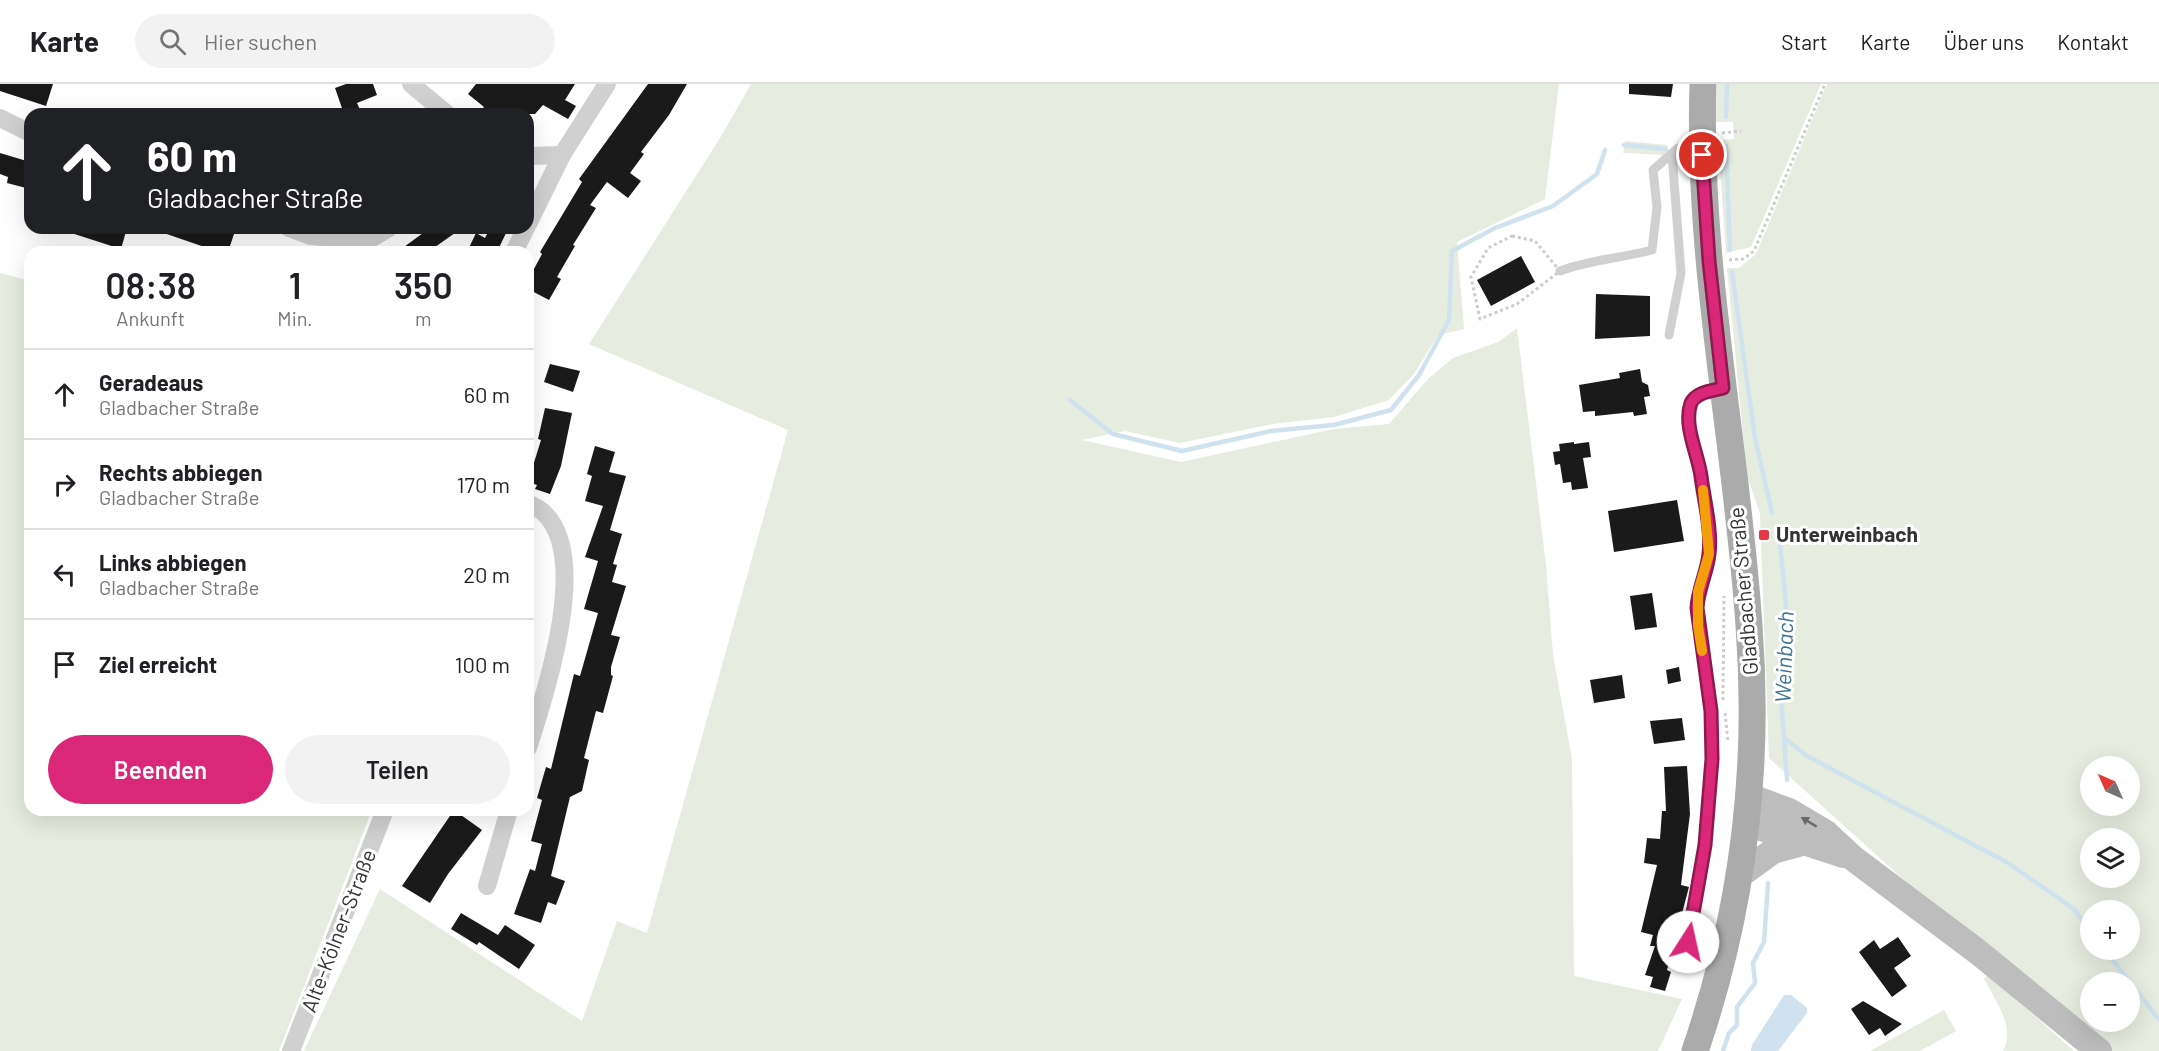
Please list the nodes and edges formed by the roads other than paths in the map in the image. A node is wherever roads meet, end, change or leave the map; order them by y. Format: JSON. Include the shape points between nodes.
{"nodes":[{"id":1,"x":411,"y":84,"type":"edge"},
{"id":2,"x":607,"y":84,"type":"edge"},
{"id":3,"x":1703,"y":84,"type":"edge"},
{"id":4,"x":440,"y":108,"type":"edge"},
{"id":5,"x":0,"y":118,"type":"edge"},
{"id":6,"x":24,"y":130,"type":"edge"},
{"id":7,"x":1702,"y":141,"type":"junction"},
{"id":8,"x":1672,"y":154,"type":"junction"},
{"id":9,"x":562,"y":155,"type":"junction"},
{"id":10,"x":534,"y":156,"type":"edge"},
{"id":11,"x":534,"y":212,"type":"edge"},
{"id":12,"x":306,"y":234,"type":"edge"},
{"id":13,"x":379,"y":234,"type":"edge"},
{"id":14,"x":1560,"y":271,"type":"road end"},
{"id":15,"x":1670,"y":335,"type":"dead end"},
{"id":16,"x":1723,"y":388,"type":"junction"},
{"id":17,"x":534,"y":507,"type":"edge"},
{"id":18,"x":534,"y":725,"type":"edge"},
{"id":19,"x":1748,"y":796,"type":"junction"},
{"id":20,"x":384,"y":816,"type":"edge"},
{"id":21,"x":507,"y":816,"type":"edge"},
{"id":22,"x":1746,"y":823,"type":"junction"},
{"id":23,"x":1806,"y":842,"type":"junction"},
{"id":24,"x":1854,"y":859,"type":"junction"},
{"id":25,"x":1740,"y":875,"type":"junction"},
{"id":26,"x":487,"y":886,"type":"dead end"},
{"id":27,"x":1722,"y":965,"type":"junction"},
{"id":28,"x":291,"y":1051,"type":"edge"},
{"id":29,"x":1695,"y":1051,"type":"edge"},
{"id":30,"x":2099,"y":1051,"type":"edge"}],
"edges":[{"from":1,"to":4,"type":"street"},
{"from":2,"to":9,"type":"street"},
{"from":3,"to":7,"type":"main road","name":"Gladbacher Straße"},
{"from":5,"to":6,"type":"street"},
{"from":7,"to":8,"type":"lane","via":[[1678,148]]},
{"from":7,"to":16,"type":"main road","name":"Gladbacher Straße","via":[[1709,261]]},
{"from":8,"to":14,"type":"lane","via":[[1653,170],[1657,207],[1652,250]]},
{"from":8,"to":15,"type":"lane","via":[[1681,273]]},
{"from":9,"to":10,"type":"street"},
{"from":9,"to":11,"type":"street"},
{"from":12,"to":13,"type":"street","via":[[367,241]]},
{"from":16,"to":19,"type":"main road","name":"Gladbacher Straße","via":[[1750,628]]},
{"from":16,"to":27,"type":"lane","name":"Gladbacher Straße","via":[[1699,394],[1689,411],[1709,554],[1697,608],[1711,711],[1712,759],[1700,881],[1688,942],[1702,960]]},
{"from":17,"to":18,"type":"street","via":[[544,513],[552,526],[563,555],[565,593]]},
{"from":19,"to":22,"type":"main road","name":"Gladbacher Straße"},
{"from":24,"to":19,"type":"main road","one_way":true,"via":[[1804,819]]},
{"from":20,"to":28,"type":"street","name":"Alte-Kölner-Straße"},
{"from":21,"to":26,"type":"street"},
{"from":22,"to":23,"type":"main road"},
{"from":22,"to":25,"type":"main road","name":"Gladbacher Straße"},
{"from":23,"to":24,"type":"main road"},
{"from":23,"to":25,"type":"main road","via":[[1773,851]]},
{"from":24,"to":30,"type":"main road","via":[[1978,952]]},
{"from":25,"to":27,"type":"main road","name":"Gladbacher Straße"},
{"from":27,"to":29,"type":"main road","name":"Gladbacher Straße"}]}
